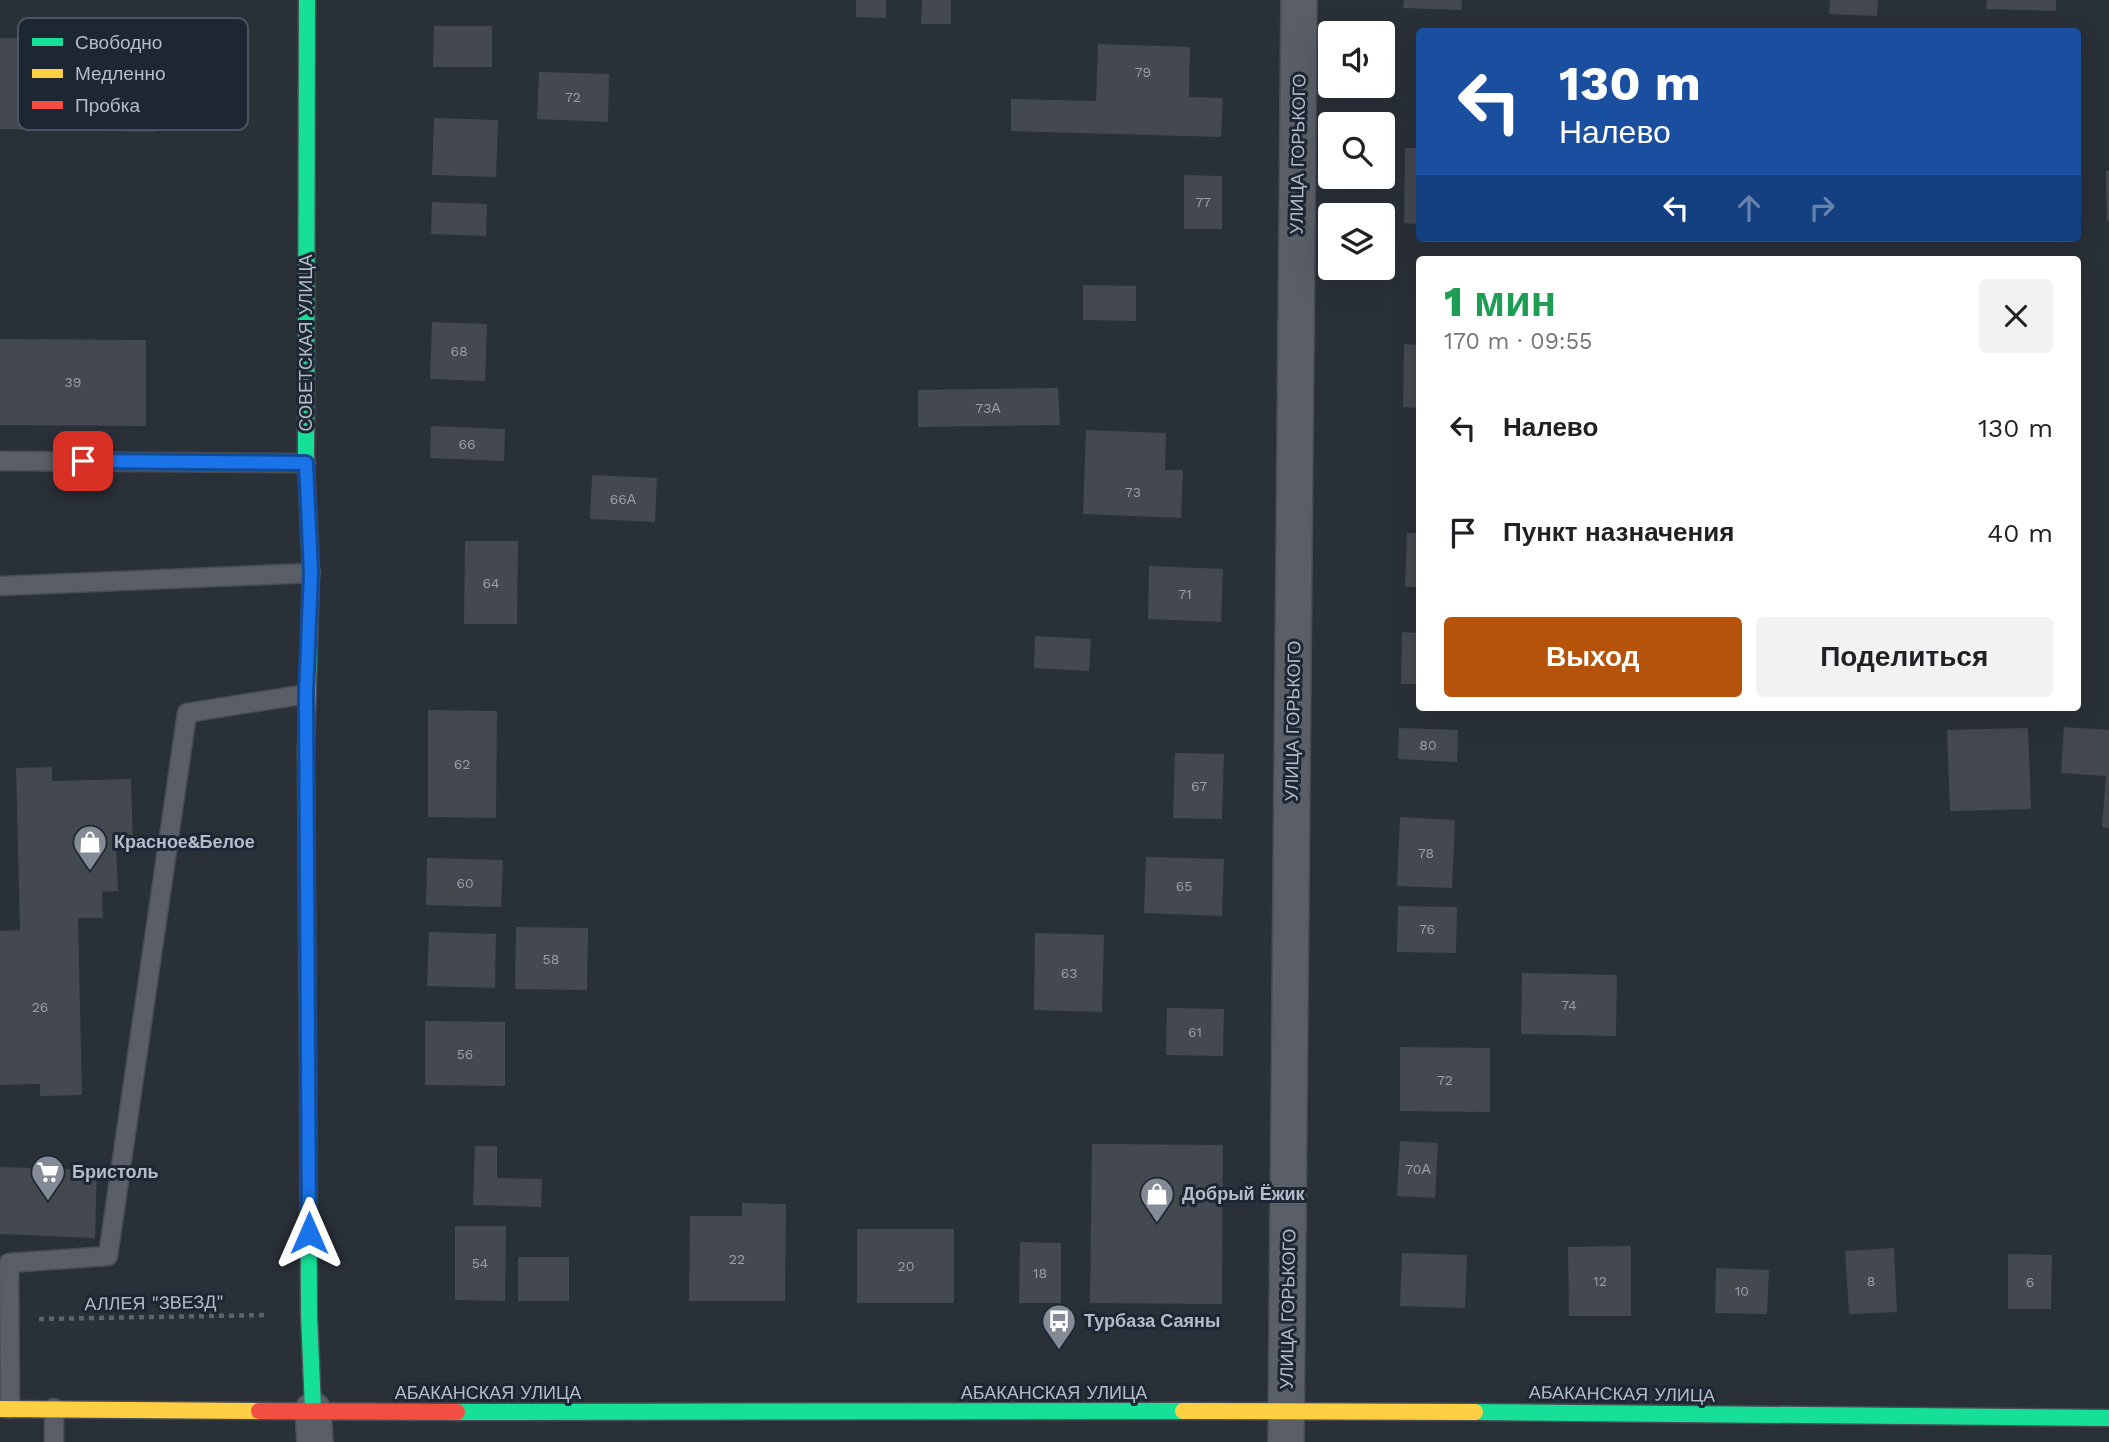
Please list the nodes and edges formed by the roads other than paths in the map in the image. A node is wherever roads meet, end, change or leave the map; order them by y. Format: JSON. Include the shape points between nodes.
{"nodes":[{"id":1,"x":307,"y":0,"type":"edge"},
{"id":2,"x":1299,"y":0,"type":"edge"},
{"id":3,"x":0,"y":461,"type":"edge"},
{"id":4,"x":306,"y":463,"type":"junction"},
{"id":5,"x":311,"y":573,"type":"junction"},
{"id":6,"x":0,"y":586,"type":"edge"},
{"id":7,"x":306,"y":694,"type":"junction"},
{"id":8,"x":54,"y":1408,"type":"junction"},
{"id":9,"x":5,"y":1409,"type":"edge"},
{"id":10,"x":2109,"y":1418,"type":"edge"},
{"id":11,"x":314,"y":1426,"type":"edge"},
{"id":12,"x":1287,"y":1427,"type":"edge"},
{"id":13,"x":54,"y":1442,"type":"edge"}],
"edges":[{"from":1,"to":4,"type":"main road","name":"СОВЕТСКАЯ УЛИЦА"},
{"from":2,"to":12,"type":"street","name":"УЛИЦА ГОРЬКОГО"},
{"from":3,"to":4,"type":"lane"},
{"from":4,"to":5,"type":"main road","name":"СОВЕТСКАЯ УЛИЦА"},
{"from":5,"to":6,"type":"lane"},
{"from":5,"to":7,"type":"main road","name":"СОВЕТСКАЯ УЛИЦА"},
{"from":7,"to":9,"type":"lane","via":[[187,713],[108,1256],[9,1263]]},
{"from":7,"to":11,"type":"main road","name":"СОВЕТСКАЯ УЛИЦА","via":[[309,1314]]},
{"from":8,"to":9,"type":"main road","name":"АБАКАНСКАЯ УЛИЦА"},
{"from":8,"to":11,"type":"main road","name":"АБАКАНСКАЯ УЛИЦА"},
{"from":8,"to":13,"type":"lane"},
{"from":10,"to":12,"type":"main road","name":"АБАКАНСКАЯ УЛИЦА"},
{"from":11,"to":12,"type":"main road","name":"АБАКАНСКАЯ УЛИЦА"}]}
